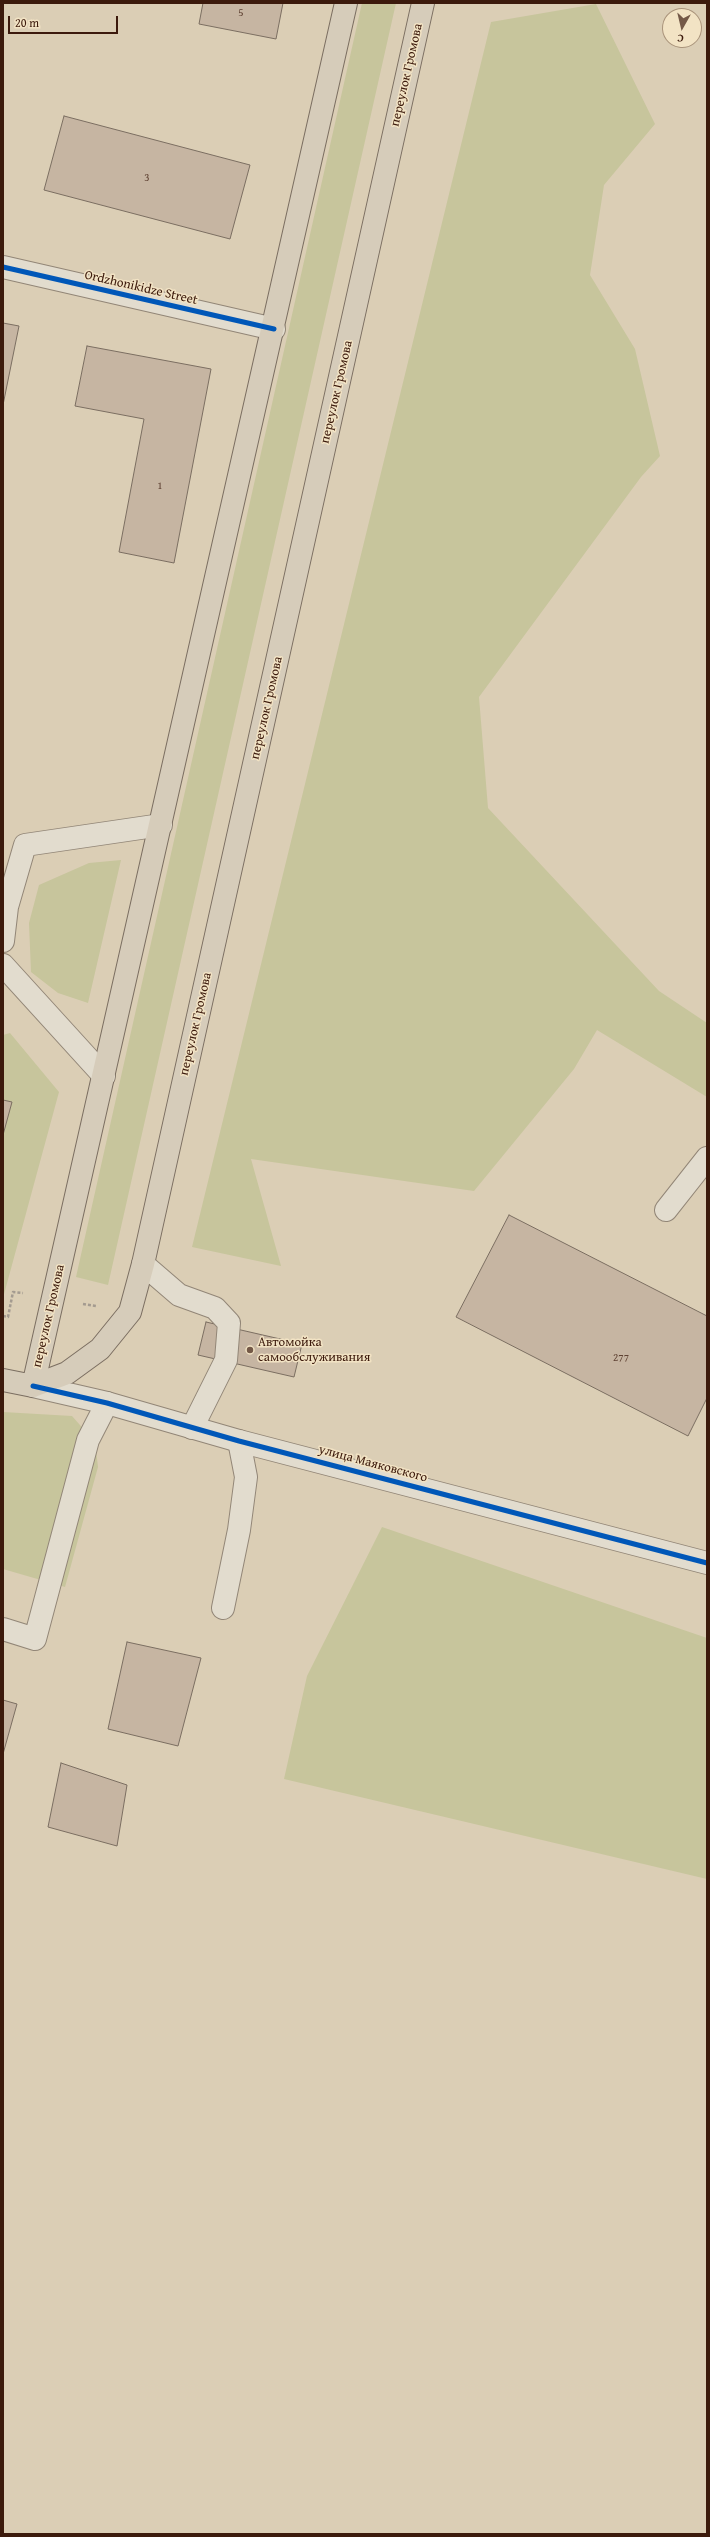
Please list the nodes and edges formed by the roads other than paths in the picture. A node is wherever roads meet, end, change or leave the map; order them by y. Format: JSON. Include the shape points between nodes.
{"nodes":[{"id":1,"x":346,"y":3,"type":"edge"},
{"id":2,"x":423,"y":3,"type":"edge"},
{"id":3,"x":3,"y":267,"type":"edge"},
{"id":4,"x":274,"y":330,"type":"junction"},
{"id":5,"x":161,"y":825,"type":"junction"},
{"id":6,"x":3,"y":941,"type":"edge"},
{"id":7,"x":3,"y":965,"type":"edge"},
{"id":8,"x":104,"y":1076,"type":"junction"},
{"id":9,"x":707,"y":1158,"type":"edge"},
{"id":10,"x":666,"y":1210,"type":"dead end"},
{"id":11,"x":143,"y":1264,"type":"junction"},
{"id":12,"x":3,"y":1380,"type":"edge"},
{"id":13,"x":33,"y":1386,"type":"junction"},
{"id":14,"x":107,"y":1403,"type":"junction"},
{"id":15,"x":192,"y":1428,"type":"junction"},
{"id":16,"x":239,"y":1441,"type":"junction"},
{"id":17,"x":707,"y":1563,"type":"edge"},
{"id":18,"x":223,"y":1608,"type":"dead end"},
{"id":19,"x":3,"y":1629,"type":"edge"}],
"edges":[{"from":1,"to":4,"type":"main road","name":"переулок Громова"},
{"from":2,"to":11,"type":"main road","name":"переулок Громова"},
{"from":3,"to":4,"type":"street","name":"Ordzhonikidze Street"},
{"from":4,"to":5,"type":"main road","name":"переулок Громова"},
{"from":5,"to":6,"type":"street","via":[[26,845],[7,907]]},
{"from":5,"to":8,"type":"main road","name":"переулок Громова"},
{"from":7,"to":8,"type":"street"},
{"from":8,"to":13,"type":"main road","name":"переулок Громова"},
{"from":9,"to":10,"type":"street"},
{"from":11,"to":13,"type":"main road","name":"переулок Громова","via":[[130,1312],[100,1349],[67,1373]]},
{"from":11,"to":15,"type":"street","via":[[179,1295],[215,1308],[229,1323],[226,1360]]},
{"from":12,"to":13,"type":"main road","name":"улица Маяковского"},
{"from":13,"to":14,"type":"street","name":"улица Маяковского"},
{"from":14,"to":15,"type":"street","name":"улица Маяковского"},
{"from":14,"to":19,"type":"street","via":[[88,1440],[35,1639]]},
{"from":15,"to":16,"type":"street","name":"улица Маяковского"},
{"from":16,"to":17,"type":"street","name":"улица Маяковского"},
{"from":16,"to":18,"type":"street","via":[[246,1477],[239,1530]]}]}
